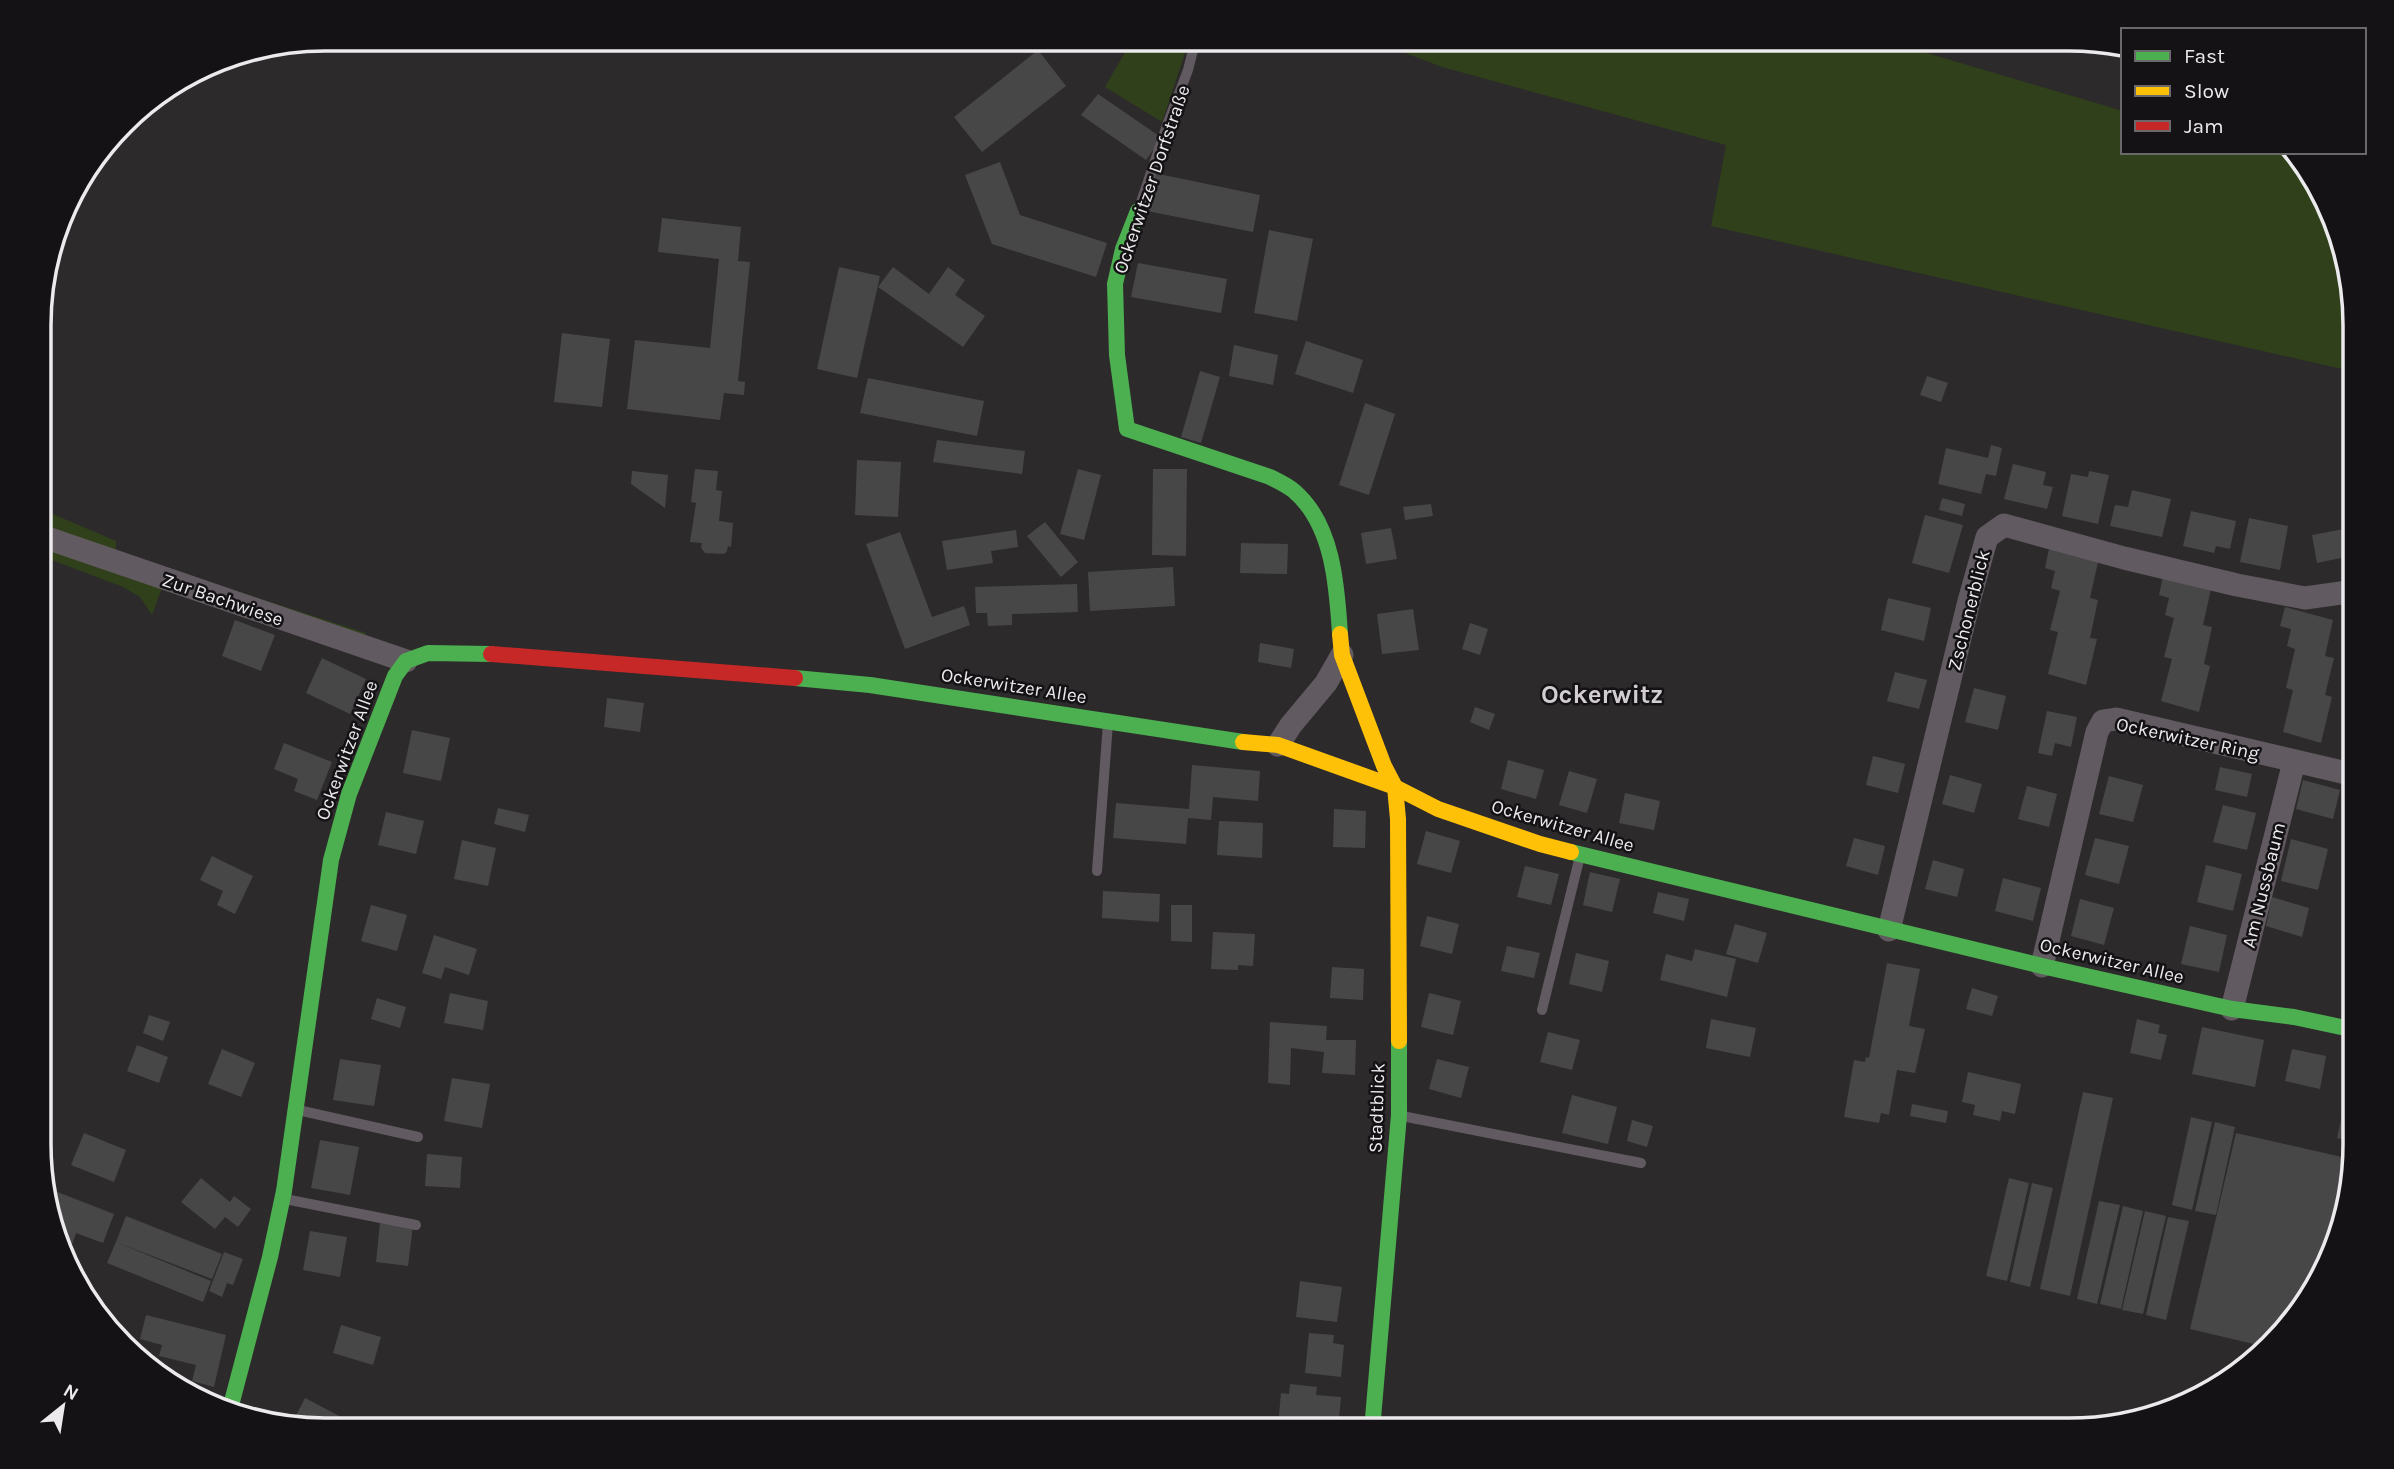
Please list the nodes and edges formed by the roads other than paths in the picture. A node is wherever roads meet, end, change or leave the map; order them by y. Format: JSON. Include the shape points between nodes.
{"nodes":[{"id":1,"x":1193,"y":51,"type":"edge"},
{"id":2,"x":1138,"y":211,"type":"joint"},
{"id":3,"x":51,"y":539,"type":"edge"},
{"id":4,"x":2343,"y":593,"type":"edge"},
{"id":5,"x":1342,"y":655,"type":"junction"},
{"id":6,"x":406,"y":661,"type":"junction"},
{"id":7,"x":1108,"y":721,"type":"junction"},
{"id":8,"x":1279,"y":745,"type":"junction"},
{"id":9,"x":2294,"y":762,"type":"junction"},
{"id":10,"x":2343,"y":772,"type":"edge"},
{"id":11,"x":1395,"y":787,"type":"junction"},
{"id":12,"x":1580,"y":854,"type":"junction"},
{"id":13,"x":1097,"y":871,"type":"dead end"},
{"id":14,"x":1889,"y":930,"type":"junction"},
{"id":15,"x":2042,"y":966,"type":"junction"},
{"id":16,"x":2232,"y":1009,"type":"junction"},
{"id":17,"x":1542,"y":1010,"type":"dead end"},
{"id":18,"x":2343,"y":1027,"type":"edge"},
{"id":19,"x":296,"y":1109,"type":"junction"},
{"id":20,"x":1399,"y":1115,"type":"junction"},
{"id":21,"x":418,"y":1137,"type":"dead end"},
{"id":22,"x":1641,"y":1163,"type":"dead end"},
{"id":23,"x":282,"y":1199,"type":"junction"},
{"id":24,"x":416,"y":1225,"type":"dead end"},
{"id":25,"x":232,"y":1402,"type":"edge"},
{"id":26,"x":1373,"y":1418,"type":"edge"}],
"edges":[{"from":1,"to":2,"type":"lane","name":"Ockerwitzer Dorfstraße"},
{"from":2,"to":5,"type":"street","name":"Ockerwitzer Dorfstraße","via":[[1115,284],[1117,355],[1127,429],[1270,477],[1306,502],[1327,546],[1338,599]]},
{"from":3,"to":6,"type":"street","name":"Zur Bachwiese"},
{"from":4,"to":14,"type":"street","name":"Zschonerblick","via":[[2305,598],[2250,588],[2004,525],[1987,537]]},
{"from":5,"to":8,"type":"street"},
{"from":5,"to":11,"type":"street","name":"Ockerwitzer Dorfstraße"},
{"from":6,"to":7,"type":"street","name":"Ockerwitzer Allee","via":[[428,653],[535,656],[870,685]]},
{"from":6,"to":19,"type":"street","name":"Ockerwitzer Allee","via":[[377,719],[331,860]]},
{"from":7,"to":8,"type":"street","name":"Ockerwitzer Allee"},
{"from":7,"to":13,"type":"lane"},
{"from":8,"to":11,"type":"street","name":"Ockerwitzer Allee"},
{"from":9,"to":10,"type":"street","name":"Ockerwitzer Ring"},
{"from":9,"to":15,"type":"street","name":"Ockerwitzer Ring","via":[[2116,719],[2103,721]]},
{"from":9,"to":16,"type":"street","name":"Am Nussbaum"},
{"from":11,"to":12,"type":"street","name":"Ockerwitzer Allee","via":[[1438,809]]},
{"from":11,"to":20,"type":"street","name":"Stadtblick"},
{"from":12,"to":14,"type":"street","name":"Ockerwitzer Allee"},
{"from":12,"to":17,"type":"lane"},
{"from":14,"to":15,"type":"street","name":"Ockerwitzer Allee"},
{"from":15,"to":16,"type":"street","name":"Ockerwitzer Allee"},
{"from":16,"to":18,"type":"street","name":"Ockerwitzer Allee"},
{"from":19,"to":21,"type":"lane"},
{"from":19,"to":23,"type":"street","name":"Ockerwitzer Allee"},
{"from":20,"to":22,"type":"lane"},
{"from":20,"to":26,"type":"street","name":"Stadtblick"},
{"from":23,"to":24,"type":"lane"},
{"from":23,"to":25,"type":"street","name":"Ockerwitzer Allee"}]}
